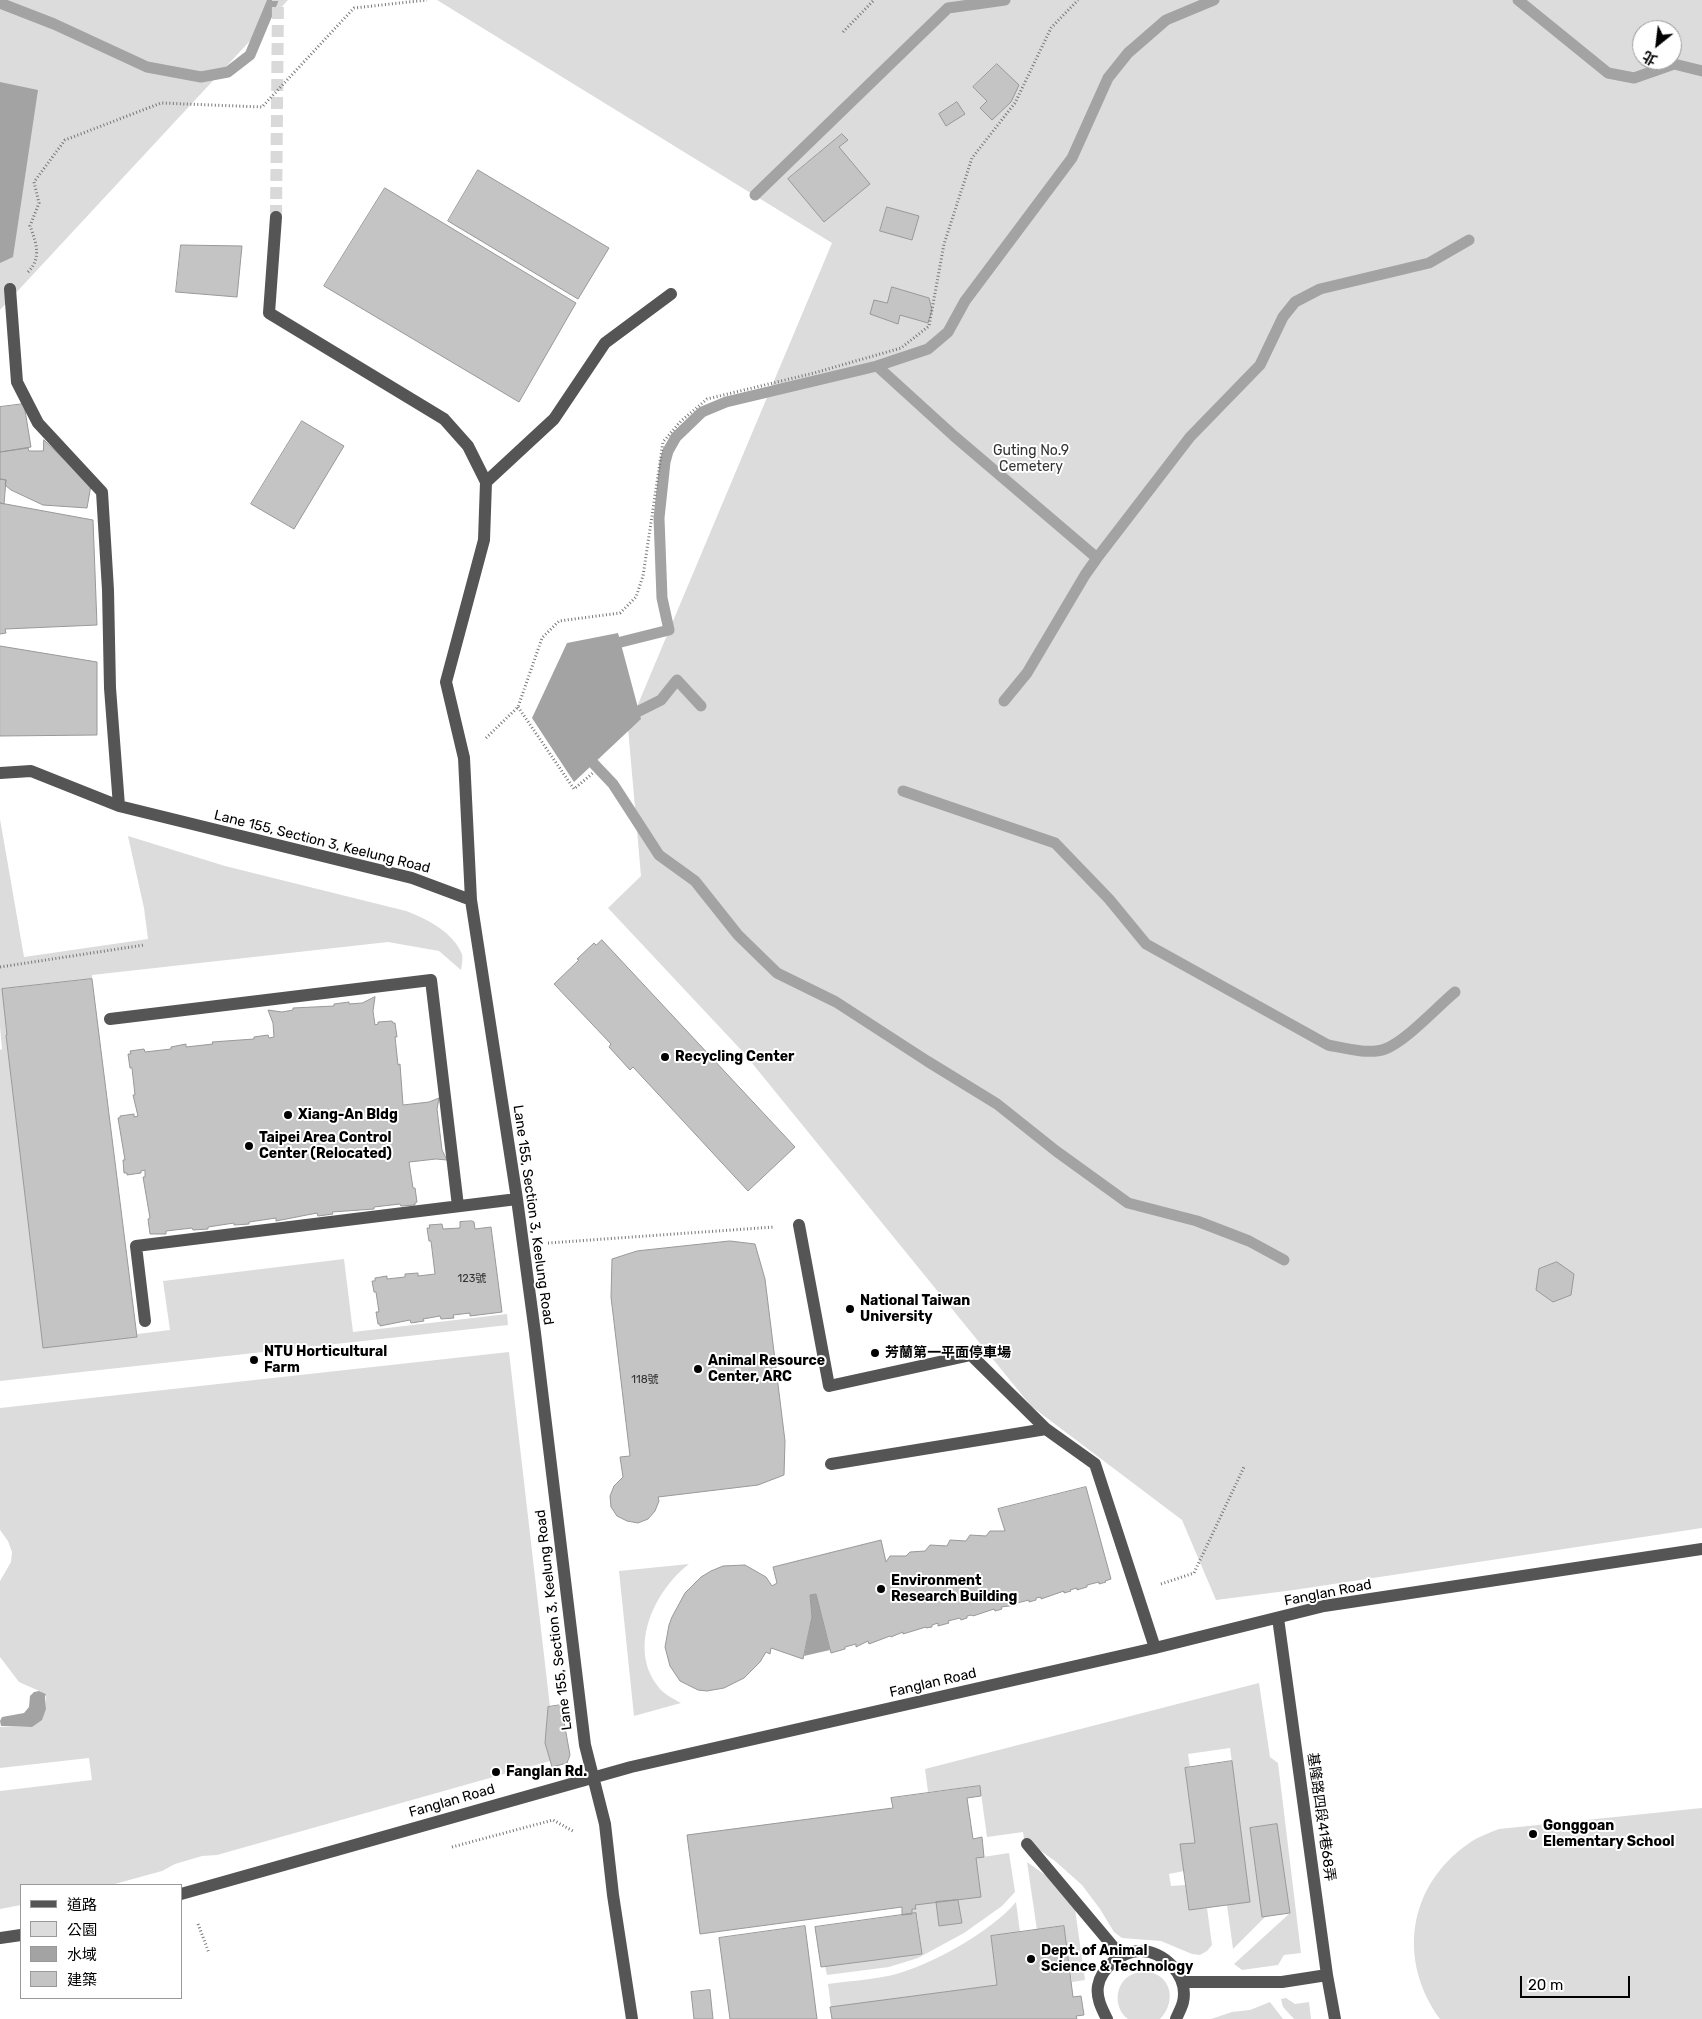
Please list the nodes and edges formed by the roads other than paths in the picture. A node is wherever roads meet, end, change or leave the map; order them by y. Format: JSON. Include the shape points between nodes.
{"nodes":[{"id":1,"x":276,"y":217,"type":"tunnel mouth"},
{"id":2,"x":10,"y":289,"type":"road end"},
{"id":3,"x":671,"y":294,"type":"dead end"},
{"id":4,"x":486,"y":482,"type":"junction"},
{"id":5,"x":0,"y":773,"type":"edge"},
{"id":6,"x":119,"y":806,"type":"junction"},
{"id":7,"x":471,"y":900,"type":"junction"},
{"id":8,"x":110,"y":1019,"type":"dead end"},
{"id":9,"x":517,"y":1199,"type":"junction"},
{"id":10,"x":458,"y":1206,"type":"junction"},
{"id":11,"x":799,"y":1225,"type":"road end"},
{"id":12,"x":145,"y":1321,"type":"dead end"},
{"id":13,"x":1046,"y":1428,"type":"junction"},
{"id":14,"x":831,"y":1464,"type":"dead end"},
{"id":15,"x":1702,"y":1549,"type":"edge"},
{"id":16,"x":1278,"y":1618,"type":"junction"},
{"id":17,"x":1155,"y":1648,"type":"junction"},
{"id":18,"x":593,"y":1777,"type":"junction"},
{"id":19,"x":1027,"y":1844,"type":"dead end"},
{"id":20,"x":182,"y":1894,"type":"edge"},
{"id":21,"x":20,"y":1935,"type":"edge"},
{"id":22,"x":0,"y":1938,"type":"edge"},
{"id":23,"x":1120,"y":1956,"type":"junction"},
{"id":24,"x":1327,"y":1975,"type":"junction"},
{"id":25,"x":1183,"y":1982,"type":"junction"},
{"id":26,"x":632,"y":2019,"type":"edge"},
{"id":27,"x":1107,"y":2019,"type":"edge"},
{"id":28,"x":1176,"y":2019,"type":"edge"},
{"id":29,"x":1335,"y":2019,"type":"edge"}],
"edges":[{"from":1,"to":4,"type":"street","via":[[269,313],[444,419],[468,446]]},
{"from":2,"to":6,"type":"street","via":[[17,382],[38,423],[102,492],[110,688]]},
{"from":3,"to":4,"type":"street","via":[[605,343],[554,418]]},
{"from":4,"to":7,"type":"street","via":[[484,540],[446,682],[464,758]]},
{"from":5,"to":6,"type":"street","name":"Lane 155, Section 3, Keelung Road","via":[[32,771]]},
{"from":6,"to":7,"type":"street","name":"Lane 155, Section 3, Keelung Road","via":[[412,878]]},
{"from":7,"to":9,"type":"street","name":"Lane 155, Section 3, Keelung Road"},
{"from":8,"to":10,"type":"street","via":[[430,980]]},
{"from":9,"to":10,"type":"street"},
{"from":9,"to":18,"type":"street","name":"Lane 155, Section 3, Keelung Road","via":[[584,1745]]},
{"from":10,"to":12,"type":"street","via":[[136,1246]]},
{"from":11,"to":13,"type":"street","via":[[829,1386],[971,1355]]},
{"from":13,"to":14,"type":"street"},
{"from":13,"to":17,"type":"street","via":[[1095,1464]]},
{"from":15,"to":16,"type":"street","name":"Fanglan Road","via":[[1324,1606]]},
{"from":16,"to":17,"type":"street","name":"Fanglan Road"},
{"from":16,"to":24,"type":"street","name":"基隆路四段41巷68弄"},
{"from":17,"to":18,"type":"street","name":"Fanglan Road"},
{"from":18,"to":20,"type":"street","name":"Fanglan Road"},
{"from":18,"to":26,"type":"street","name":"Lane 155, Section 3, Keelung Road","via":[[605,1824]]},
{"from":19,"to":23,"type":"street"},
{"from":21,"to":22,"type":"street"},
{"from":23,"to":25,"type":"street","via":[[1139,1951],[1158,1954],[1173,1966]]},
{"from":23,"to":27,"type":"street","via":[[1106,1969],[1098,1986],[1100,2005]]},
{"from":24,"to":25,"type":"street","via":[[1282,1982]]},
{"from":24,"to":29,"type":"street","name":"基隆路四段41巷68弄"},
{"from":25,"to":28,"type":"street","via":[[1184,2001]]}]}
